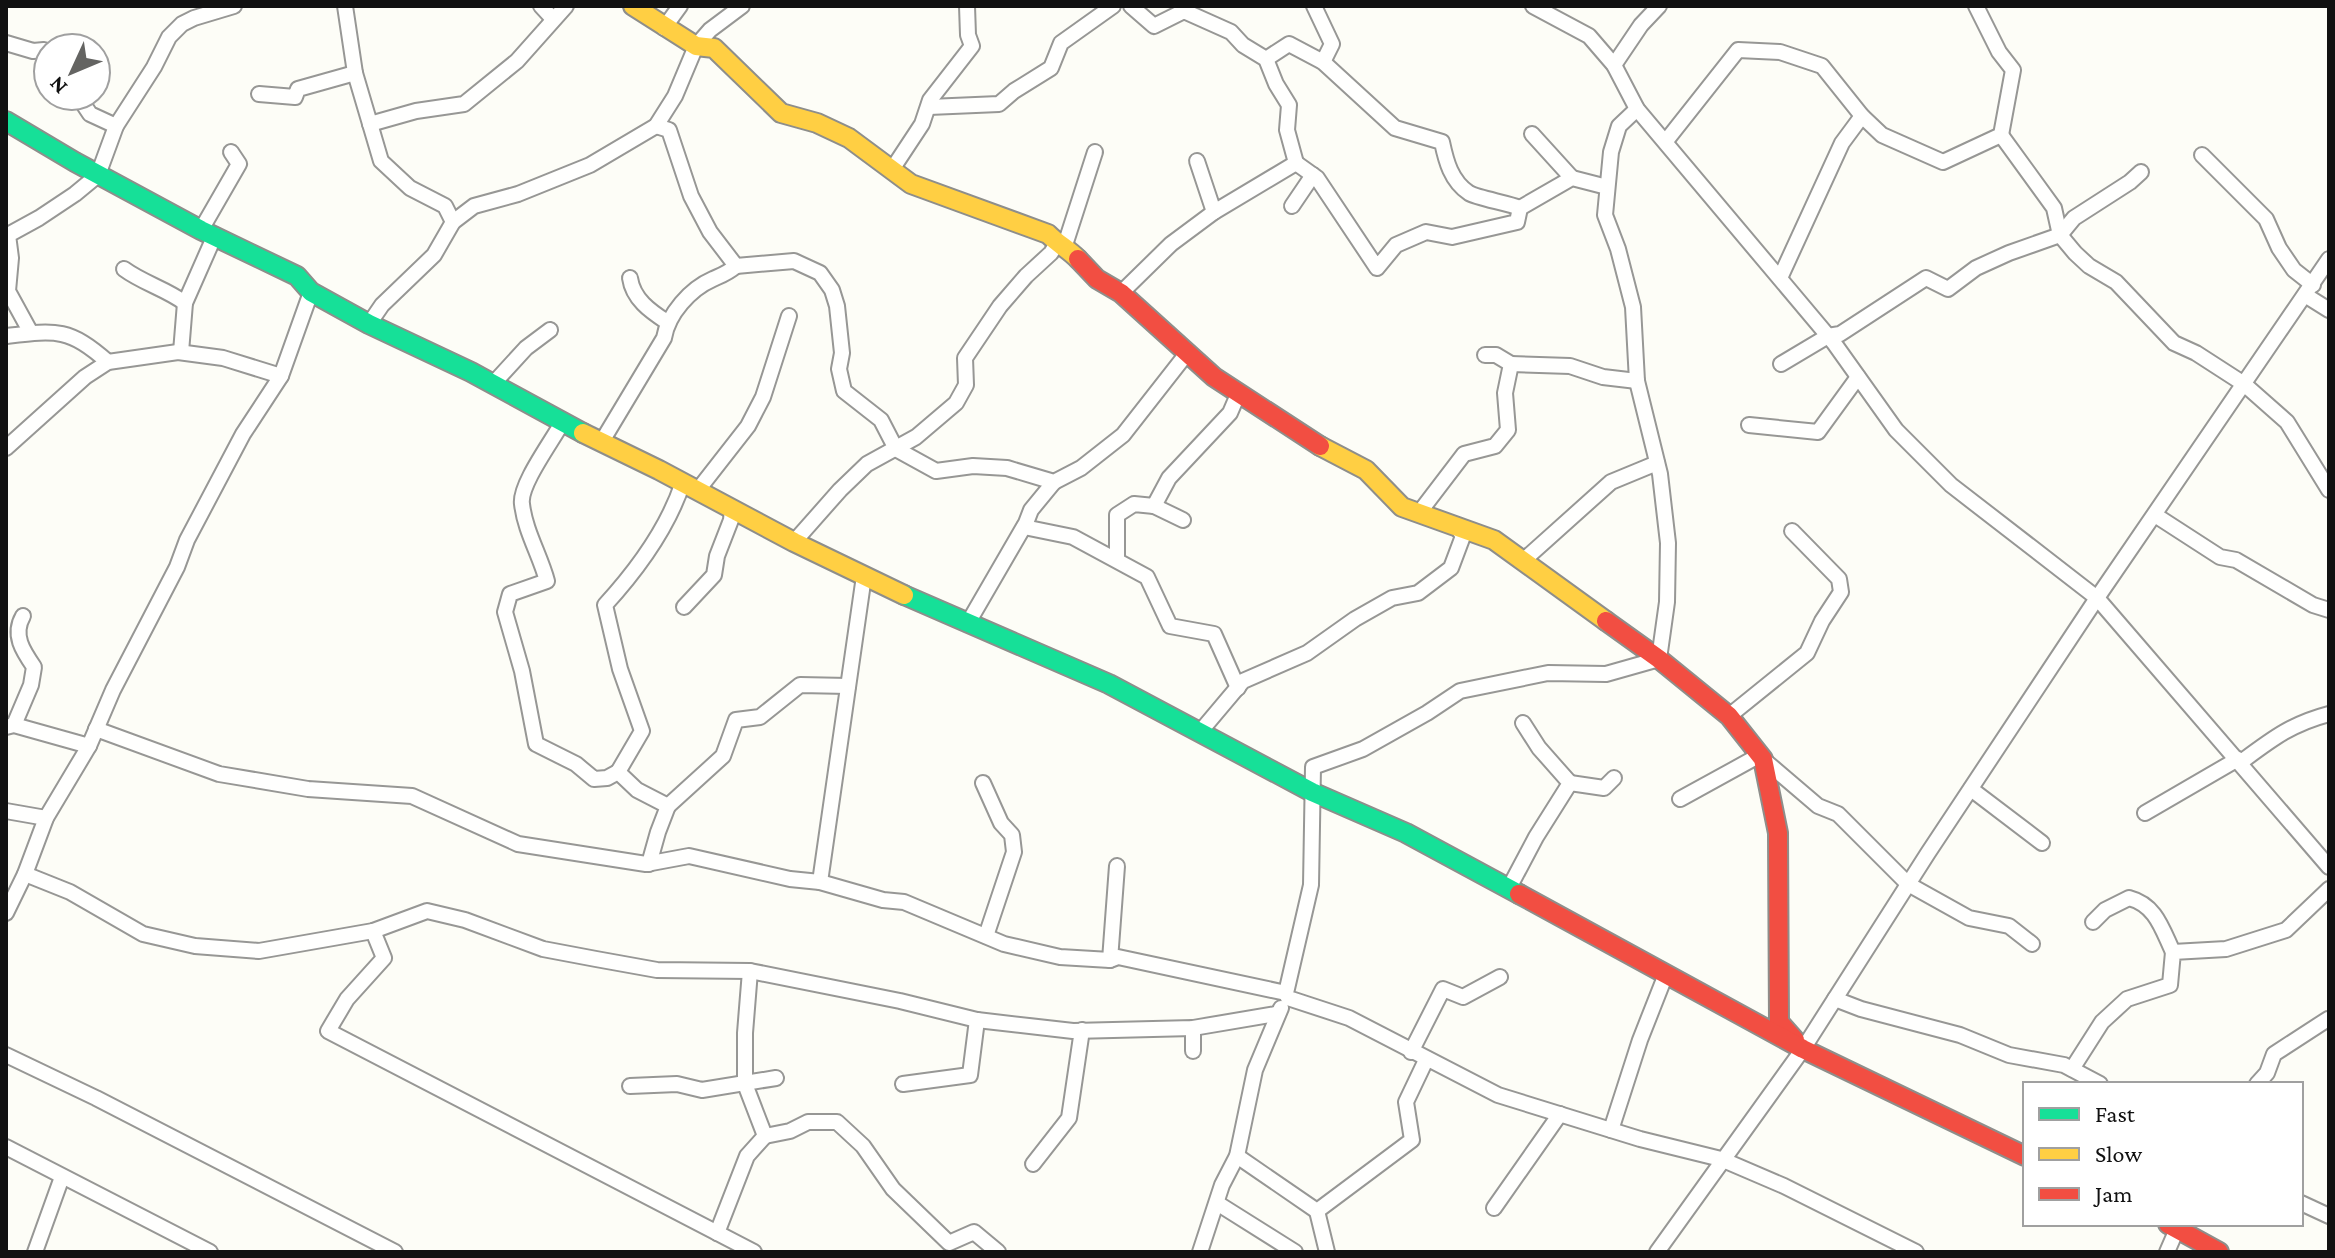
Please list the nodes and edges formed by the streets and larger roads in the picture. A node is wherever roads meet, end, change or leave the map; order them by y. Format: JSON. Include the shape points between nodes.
{"nodes":[{"id":1,"x":234,"y":6,"type":"edge"},
{"id":2,"x":345,"y":6,"type":"edge"},
{"id":3,"x":541,"y":6,"type":"edge"},
{"id":4,"x":566,"y":6,"type":"edge"},
{"id":5,"x":633,"y":6,"type":"edge"},
{"id":6,"x":680,"y":6,"type":"edge"},
{"id":7,"x":742,"y":6,"type":"edge"},
{"id":8,"x":967,"y":6,"type":"edge"},
{"id":9,"x":1113,"y":6,"type":"edge"},
{"id":10,"x":1131,"y":6,"type":"edge"},
{"id":11,"x":1314,"y":6,"type":"edge"},
{"id":12,"x":1533,"y":6,"type":"edge"},
{"id":13,"x":1659,"y":6,"type":"edge"},
{"id":14,"x":1976,"y":6,"type":"edge"},
{"id":15,"x":553,"y":19,"type":"junction"},
{"id":16,"x":664,"y":28,"type":"junction"},
{"id":17,"x":6,"y":43,"type":"edge"},
{"id":18,"x":696,"y":46,"type":"junction"},
{"id":19,"x":32,"y":51,"type":"edge"},
{"id":20,"x":1266,"y":59,"type":"junction"},
{"id":21,"x":1323,"y":62,"type":"junction"},
{"id":22,"x":1614,"y":65,"type":"junction"},
{"id":23,"x":355,"y":73,"type":"junction"},
{"id":24,"x":259,"y":94,"type":"dead end"},
{"id":25,"x":929,"y":107,"type":"junction"},
{"id":26,"x":1637,"y":109,"type":"junction"},
{"id":27,"x":89,"y":112,"type":"edge"},
{"id":28,"x":1862,"y":116,"type":"junction"},
{"id":29,"x":6,"y":121,"type":"edge"},
{"id":30,"x":370,"y":124,"type":"junction"},
{"id":31,"x":116,"y":126,"type":"junction"},
{"id":32,"x":656,"y":126,"type":"junction"},
{"id":33,"x":1532,"y":134,"type":"dead end"},
{"id":34,"x":2001,"y":135,"type":"junction"},
{"id":35,"x":1666,"y":141,"type":"junction"},
{"id":36,"x":231,"y":152,"type":"dead end"},
{"id":37,"x":1095,"y":152,"type":"dead end"},
{"id":38,"x":2202,"y":155,"type":"dead end"},
{"id":39,"x":1197,"y":161,"type":"dead end"},
{"id":40,"x":1296,"y":163,"type":"junction"},
{"id":41,"x":893,"y":168,"type":"junction"},
{"id":42,"x":2141,"y":172,"type":"dead end"},
{"id":43,"x":98,"y":175,"type":"junction"},
{"id":44,"x":1313,"y":175,"type":"junction"},
{"id":45,"x":1572,"y":178,"type":"junction"},
{"id":46,"x":1607,"y":187,"type":"junction"},
{"id":47,"x":1292,"y":206,"type":"dead end"},
{"id":48,"x":1520,"y":208,"type":"junction"},
{"id":49,"x":1214,"y":212,"type":"junction"},
{"id":50,"x":453,"y":222,"type":"junction"},
{"id":51,"x":208,"y":233,"type":"junction"},
{"id":52,"x":2060,"y":235,"type":"junction"},
{"id":53,"x":1061,"y":244,"type":"junction"},
{"id":54,"x":2329,"y":259,"type":"edge"},
{"id":55,"x":736,"y":266,"type":"junction"},
{"id":56,"x":124,"y":269,"type":"dead end"},
{"id":57,"x":630,"y":278,"type":"dead end"},
{"id":58,"x":1780,"y":278,"type":"junction"},
{"id":59,"x":2309,"y":290,"type":"junction"},
{"id":60,"x":311,"y":292,"type":"junction"},
{"id":61,"x":1121,"y":293,"type":"junction"},
{"id":62,"x":185,"y":303,"type":"junction"},
{"id":63,"x":2329,"y":310,"type":"edge"},
{"id":64,"x":789,"y":316,"type":"dead end"},
{"id":65,"x":667,"y":322,"type":"junction"},
{"id":66,"x":369,"y":324,"type":"junction"},
{"id":67,"x":550,"y":330,"type":"dead end"},
{"id":68,"x":31,"y":333,"type":"junction"},
{"id":69,"x":6,"y":336,"type":"edge"},
{"id":70,"x":1829,"y":336,"type":"junction"},
{"id":71,"x":181,"y":352,"type":"junction"},
{"id":72,"x":1188,"y":352,"type":"junction"},
{"id":73,"x":1485,"y":355,"type":"dead end"},
{"id":74,"x":108,"y":362,"type":"junction"},
{"id":75,"x":1511,"y":364,"type":"junction"},
{"id":76,"x":1781,"y":364,"type":"dead end"},
{"id":77,"x":281,"y":376,"type":"junction"},
{"id":78,"x":1858,"y":377,"type":"junction"},
{"id":79,"x":1637,"y":381,"type":"junction"},
{"id":80,"x":493,"y":384,"type":"junction"},
{"id":81,"x":2244,"y":384,"type":"junction"},
{"id":82,"x":1239,"y":392,"type":"junction"},
{"id":83,"x":563,"y":421,"type":"junction"},
{"id":84,"x":1749,"y":425,"type":"dead end"},
{"id":85,"x":601,"y":443,"type":"junction"},
{"id":86,"x":6,"y":448,"type":"edge"},
{"id":87,"x":896,"y":449,"type":"junction"},
{"id":88,"x":1657,"y":463,"type":"junction"},
{"id":89,"x":1054,"y":482,"type":"junction"},
{"id":90,"x":691,"y":486,"type":"junction"},
{"id":91,"x":2329,"y":490,"type":"edge"},
{"id":92,"x":1154,"y":506,"type":"junction"},
{"id":93,"x":732,"y":508,"type":"junction"},
{"id":94,"x":1419,"y":513,"type":"junction"},
{"id":95,"x":2155,"y":515,"type":"junction"},
{"id":96,"x":1183,"y":520,"type":"dead end"},
{"id":97,"x":1455,"y":525,"type":"junction"},
{"id":98,"x":1024,"y":527,"type":"junction"},
{"id":99,"x":1792,"y":531,"type":"dead end"},
{"id":100,"x":794,"y":542,"type":"junction"},
{"id":101,"x":1117,"y":559,"type":"junction"},
{"id":102,"x":1524,"y":560,"type":"junction"},
{"id":103,"x":864,"y":576,"type":"junction"},
{"id":104,"x":2097,"y":598,"type":"junction"},
{"id":105,"x":684,"y":607,"type":"dead end"},
{"id":106,"x":2329,"y":610,"type":"edge"},
{"id":107,"x":23,"y":616,"type":"dead end"},
{"id":108,"x":968,"y":623,"type":"junction"},
{"id":109,"x":1659,"y":659,"type":"junction"},
{"id":110,"x":848,"y":686,"type":"junction"},
{"id":111,"x":1238,"y":688,"type":"junction"},
{"id":112,"x":2329,"y":714,"type":"edge"},
{"id":113,"x":1729,"y":716,"type":"junction"},
{"id":114,"x":1523,"y":723,"type":"dead end"},
{"id":115,"x":10,"y":726,"type":"edge"},
{"id":116,"x":96,"y":729,"type":"junction"},
{"id":117,"x":1200,"y":732,"type":"junction"},
{"id":118,"x":89,"y":746,"type":"junction"},
{"id":119,"x":1762,"y":757,"type":"junction"},
{"id":120,"x":2240,"y":760,"type":"junction"},
{"id":121,"x":618,"y":772,"type":"junction"},
{"id":122,"x":1614,"y":778,"type":"dead end"},
{"id":123,"x":983,"y":783,"type":"dead end"},
{"id":124,"x":1570,"y":783,"type":"junction"},
{"id":125,"x":1971,"y":789,"type":"junction"},
{"id":126,"x":1312,"y":792,"type":"junction"},
{"id":127,"x":1680,"y":799,"type":"dead end"},
{"id":128,"x":668,"y":806,"type":"junction"},
{"id":129,"x":6,"y":811,"type":"edge"},
{"id":130,"x":2145,"y":813,"type":"dead end"},
{"id":131,"x":46,"y":818,"type":"junction"},
{"id":132,"x":2042,"y":843,"type":"dead end"},
{"id":133,"x":649,"y":864,"type":"junction"},
{"id":134,"x":1117,"y":866,"type":"dead end"},
{"id":135,"x":2329,"y":867,"type":"edge"},
{"id":136,"x":820,"y":882,"type":"junction"},
{"id":137,"x":17,"y":884,"type":"edge"},
{"id":138,"x":1908,"y":884,"type":"junction"},
{"id":139,"x":1509,"y":888,"type":"junction"},
{"id":140,"x":2329,"y":889,"type":"edge"},
{"id":141,"x":6,"y":913,"type":"edge"},
{"id":142,"x":2093,"y":922,"type":"dead end"},
{"id":143,"x":373,"y":931,"type":"junction"},
{"id":144,"x":986,"y":936,"type":"junction"},
{"id":145,"x":2032,"y":944,"type":"dead end"},
{"id":146,"x":2173,"y":952,"type":"junction"},
{"id":147,"x":1110,"y":960,"type":"junction"},
{"id":148,"x":750,"y":971,"type":"junction"},
{"id":149,"x":1666,"y":974,"type":"junction"},
{"id":150,"x":1500,"y":977,"type":"dead end"},
{"id":151,"x":1287,"y":995,"type":"junction"},
{"id":152,"x":1835,"y":999,"type":"junction"},
{"id":153,"x":1276,"y":1014,"type":"junction"},
{"id":154,"x":2328,"y":1019,"type":"edge"},
{"id":155,"x":977,"y":1020,"type":"junction"},
{"id":156,"x":1193,"y":1028,"type":"junction"},
{"id":157,"x":1082,"y":1030,"type":"junction"},
{"id":158,"x":1803,"y":1049,"type":"junction"},
{"id":159,"x":1193,"y":1051,"type":"dead end"},
{"id":160,"x":1411,"y":1052,"type":"junction"},
{"id":161,"x":6,"y":1055,"type":"edge"},
{"id":162,"x":1426,"y":1060,"type":"junction"},
{"id":163,"x":2072,"y":1069,"type":"junction"},
{"id":164,"x":776,"y":1078,"type":"dead end"},
{"id":165,"x":2096,"y":1082,"type":"edge"},
{"id":166,"x":2259,"y":1082,"type":"edge"},
{"id":167,"x":745,"y":1084,"type":"junction"},
{"id":168,"x":903,"y":1084,"type":"dead end"},
{"id":169,"x":630,"y":1086,"type":"dead end"},
{"id":170,"x":1560,"y":1114,"type":"junction"},
{"id":171,"x":1611,"y":1130,"type":"junction"},
{"id":172,"x":765,"y":1136,"type":"junction"},
{"id":173,"x":6,"y":1147,"type":"edge"},
{"id":174,"x":2023,"y":1155,"type":"edge"},
{"id":175,"x":1237,"y":1156,"type":"junction"},
{"id":176,"x":1721,"y":1159,"type":"junction"},
{"id":177,"x":1033,"y":1164,"type":"dead end"},
{"id":178,"x":62,"y":1177,"type":"junction"},
{"id":179,"x":1217,"y":1203,"type":"junction"},
{"id":180,"x":2303,"y":1204,"type":"edge"},
{"id":181,"x":1494,"y":1208,"type":"dead end"},
{"id":182,"x":1317,"y":1211,"type":"junction"},
{"id":183,"x":2329,"y":1216,"type":"edge"},
{"id":184,"x":2172,"y":1226,"type":"edge"},
{"id":185,"x":717,"y":1233,"type":"junction"},
{"id":186,"x":35,"y":1252,"type":"edge"},
{"id":187,"x":210,"y":1252,"type":"edge"},
{"id":188,"x":395,"y":1252,"type":"edge"},
{"id":189,"x":754,"y":1252,"type":"edge"},
{"id":190,"x":998,"y":1252,"type":"edge"},
{"id":191,"x":1200,"y":1252,"type":"edge"},
{"id":192,"x":1295,"y":1252,"type":"edge"},
{"id":193,"x":1327,"y":1252,"type":"edge"},
{"id":194,"x":1657,"y":1252,"type":"edge"},
{"id":195,"x":1916,"y":1252,"type":"edge"},
{"id":196,"x":2167,"y":1252,"type":"edge"},
{"id":197,"x":2219,"y":1252,"type":"edge"}],
"edges":[{"from":1,"to":31,"type":"street","via":[[194,18],[169,37]]},
{"from":2,"to":23,"type":"street"},
{"from":3,"to":15,"type":"street"},
{"from":4,"to":15,"type":"street"},
{"from":5,"to":16,"type":"street"},
{"from":6,"to":16,"type":"street"},
{"from":7,"to":18,"type":"street"},
{"from":8,"to":25,"type":"street","via":[[972,46]]},
{"from":9,"to":25,"type":"street","via":[[1061,43],[1051,68],[999,104]]},
{"from":10,"to":20,"type":"street","via":[[1154,26],[1184,11],[1231,32]]},
{"from":11,"to":21,"type":"street","via":[[1332,44]]},
{"from":12,"to":22,"type":"street","via":[[1589,36]]},
{"from":13,"to":22,"type":"street"},
{"from":14,"to":34,"type":"street","via":[[2013,70]]},
{"from":15,"to":30,"type":"street","via":[[517,61],[464,104]]},
{"from":16,"to":18,"type":"street"},
{"from":17,"to":19,"type":"street"},
{"from":18,"to":32,"type":"street"},
{"from":18,"to":41,"type":"street","via":[[714,48],[781,113],[849,138]]},
{"from":20,"to":21,"type":"street","via":[[1289,44]]},
{"from":20,"to":40,"type":"street","via":[[1289,105],[1287,130]]},
{"from":21,"to":48,"type":"street","via":[[1395,128],[1442,142],[1447,167],[1470,194]]},
{"from":22,"to":26,"type":"street"},
{"from":23,"to":24,"type":"street","via":[[298,89],[295,97]]},
{"from":23,"to":30,"type":"street"},
{"from":25,"to":41,"type":"street"},
{"from":26,"to":35,"type":"street"},
{"from":26,"to":46,"type":"street","via":[[1619,126]]},
{"from":27,"to":31,"type":"street"},
{"from":28,"to":34,"type":"street","via":[[1882,135],[1943,162]]},
{"from":28,"to":35,"type":"street","via":[[1822,66],[1780,52],[1738,50]]},
{"from":28,"to":58,"type":"street","via":[[1842,143]]},
{"from":29,"to":43,"type":"street"},
{"from":30,"to":50,"type":"street","via":[[381,161],[410,188],[445,206]]},
{"from":31,"to":43,"type":"street"},
{"from":32,"to":50,"type":"street","via":[[590,165],[474,206]]},
{"from":32,"to":55,"type":"street","via":[[669,130],[691,196]]},
{"from":33,"to":45,"type":"street"},
{"from":34,"to":52,"type":"street","via":[[2054,208]]},
{"from":35,"to":58,"type":"street"},
{"from":36,"to":51,"type":"street","via":[[239,164]]},
{"from":37,"to":53,"type":"street"},
{"from":38,"to":59,"type":"street","via":[[2266,219]]},
{"from":39,"to":49,"type":"street"},
{"from":40,"to":44,"type":"street"},
{"from":40,"to":49,"type":"street"},
{"from":41,"to":53,"type":"street","via":[[911,184],[1009,218]]},
{"from":42,"to":52,"type":"street","via":[[2074,218]]},
{"from":43,"to":51,"type":"street"},
{"from":43,"to":68,"type":"street","via":[[8,235],[8,291]]},
{"from":44,"to":47,"type":"street"},
{"from":44,"to":48,"type":"street","via":[[1377,268],[1396,245],[1426,232],[1452,237],[1517,222]]},
{"from":45,"to":46,"type":"street"},
{"from":45,"to":48,"type":"street"},
{"from":46,"to":79,"type":"street","via":[[1605,215],[1633,307]]},
{"from":49,"to":61,"type":"street","via":[[1171,244]]},
{"from":50,"to":66,"type":"street","via":[[434,255]]},
{"from":51,"to":60,"type":"street","via":[[297,276]]},
{"from":51,"to":62,"type":"street"},
{"from":52,"to":70,"type":"street","via":[[1976,268],[1948,289],[1926,278]]},
{"from":52,"to":81,"type":"street","via":[[2089,266],[2116,282],[2174,343]]},
{"from":53,"to":61,"type":"street","via":[[1097,279]]},
{"from":53,"to":87,"type":"street","via":[[1000,306],[965,358],[966,385],[956,403]]},
{"from":54,"to":59,"type":"street"},
{"from":55,"to":65,"type":"street","via":[[696,291]]},
{"from":55,"to":87,"type":"street","via":[[794,261],[820,273],[837,306],[844,391],[881,420]]},
{"from":56,"to":62,"type":"street"},
{"from":57,"to":65,"type":"street","via":[[648,309]]},
{"from":58,"to":70,"type":"street"},
{"from":59,"to":63,"type":"street"},
{"from":59,"to":81,"type":"street"},
{"from":60,"to":66,"type":"street"},
{"from":60,"to":77,"type":"street"},
{"from":61,"to":72,"type":"street"},
{"from":62,"to":71,"type":"street"},
{"from":64,"to":90,"type":"street","via":[[748,426]]},
{"from":65,"to":85,"type":"street","via":[[664,338]]},
{"from":66,"to":80,"type":"street"},
{"from":67,"to":80,"type":"street"},
{"from":68,"to":69,"type":"street"},
{"from":68,"to":74,"type":"street","via":[[68,334]]},
{"from":70,"to":76,"type":"street"},
{"from":70,"to":78,"type":"street"},
{"from":71,"to":74,"type":"street"},
{"from":71,"to":77,"type":"street"},
{"from":72,"to":82,"type":"street"},
{"from":72,"to":89,"type":"street","via":[[1123,435]]},
{"from":73,"to":75,"type":"street"},
{"from":74,"to":86,"type":"street"},
{"from":75,"to":79,"type":"street","via":[[1570,366]]},
{"from":75,"to":94,"type":"street","via":[[1505,393],[1508,430],[1495,446],[1464,454]]},
{"from":77,"to":116,"type":"street","via":[[243,434],[187,540]]},
{"from":78,"to":84,"type":"street","via":[[1818,432]]},
{"from":78,"to":104,"type":"street","via":[[1896,430],[1951,485]]},
{"from":79,"to":88,"type":"street"},
{"from":80,"to":83,"type":"street"},
{"from":81,"to":91,"type":"street","via":[[2287,422]]},
{"from":81,"to":95,"type":"street"},
{"from":82,"to":92,"type":"street","via":[[1230,413],[1169,478]]},
{"from":82,"to":94,"type":"street","via":[[1309,440],[1366,470],[1402,507]]},
{"from":83,"to":85,"type":"street"},
{"from":83,"to":121,"type":"street","via":[[521,501],[547,581],[510,594],[505,612],[536,744],[594,779]]},
{"from":85,"to":90,"type":"street"},
{"from":87,"to":89,"type":"street","via":[[936,471],[1007,468]]},
{"from":87,"to":100,"type":"street","via":[[867,464]]},
{"from":88,"to":102,"type":"street","via":[[1611,482]]},
{"from":88,"to":109,"type":"street","via":[[1668,543]]},
{"from":89,"to":98,"type":"street"},
{"from":90,"to":93,"type":"street"},
{"from":90,"to":121,"type":"street","via":[[605,605],[642,731]]},
{"from":92,"to":96,"type":"street"},
{"from":92,"to":101,"type":"street","via":[[1134,504],[1117,515]]},
{"from":93,"to":100,"type":"street"},
{"from":93,"to":105,"type":"street","via":[[714,575]]},
{"from":94,"to":97,"type":"street"},
{"from":95,"to":104,"type":"street"},
{"from":95,"to":106,"type":"street","via":[[2220,557],[2236,560]]},
{"from":97,"to":102,"type":"street","via":[[1494,540]]},
{"from":97,"to":111,"type":"street","via":[[1463,536],[1451,568],[1418,593],[1392,598],[1307,653]]},
{"from":98,"to":101,"type":"street","via":[[1073,537]]},
{"from":98,"to":108,"type":"street"},
{"from":99,"to":113,"type":"street","via":[[1839,579],[1841,592],[1807,653]]},
{"from":100,"to":103,"type":"street"},
{"from":101,"to":111,"type":"street","via":[[1147,577],[1170,626],[1214,634]]},
{"from":102,"to":109,"type":"street"},
{"from":103,"to":108,"type":"street"},
{"from":103,"to":110,"type":"street"},
{"from":104,"to":120,"type":"street"},
{"from":104,"to":125,"type":"street"},
{"from":107,"to":115,"type":"street","via":[[18,625],[20,647],[34,667],[31,685]]},
{"from":108,"to":117,"type":"street","via":[[1109,684]]},
{"from":109,"to":113,"type":"street"},
{"from":109,"to":126,"type":"street","via":[[1606,674],[1548,673],[1460,691],[1363,749],[1313,767]]},
{"from":110,"to":128,"type":"street","via":[[800,685],[760,717],[736,720],[723,756]]},
{"from":110,"to":136,"type":"street"},
{"from":111,"to":117,"type":"street"},
{"from":112,"to":120,"type":"street","via":[[2282,731]]},
{"from":113,"to":119,"type":"street"},
{"from":114,"to":124,"type":"street"},
{"from":115,"to":118,"type":"street"},
{"from":116,"to":118,"type":"street"},
{"from":116,"to":133,"type":"street","via":[[219,774],[308,789],[412,796],[518,844]]},
{"from":117,"to":126,"type":"street"},
{"from":118,"to":131,"type":"street"},
{"from":119,"to":127,"type":"street"},
{"from":119,"to":138,"type":"street","via":[[1818,806],[1838,814]]},
{"from":119,"to":158,"type":"street","via":[[1778,833],[1779,1022]]},
{"from":120,"to":130,"type":"street"},
{"from":120,"to":135,"type":"street"},
{"from":121,"to":128,"type":"street","via":[[637,790]]},
{"from":122,"to":124,"type":"street","via":[[1604,788]]},
{"from":123,"to":144,"type":"street","via":[[1012,835],[1014,852]]},
{"from":124,"to":139,"type":"street"},
{"from":125,"to":132,"type":"street"},
{"from":125,"to":138,"type":"street"},
{"from":126,"to":139,"type":"street","via":[[1406,833]]},
{"from":126,"to":151,"type":"street","via":[[1311,885]]},
{"from":128,"to":133,"type":"street"},
{"from":129,"to":131,"type":"street"},
{"from":131,"to":137,"type":"street"},
{"from":133,"to":136,"type":"street","via":[[689,856]]},
{"from":134,"to":147,"type":"street"},
{"from":136,"to":144,"type":"street","via":[[904,902]]},
{"from":137,"to":141,"type":"street"},
{"from":137,"to":143,"type":"street","via":[[70,892],[143,934],[195,946],[259,951]]},
{"from":138,"to":145,"type":"street","via":[[1969,918],[2009,926]]},
{"from":138,"to":152,"type":"street"},
{"from":139,"to":149,"type":"street"},
{"from":140,"to":146,"type":"street","via":[[2286,930],[2226,949]]},
{"from":142,"to":146,"type":"street","via":[[2129,898],[2144,902]]},
{"from":143,"to":148,"type":"street","via":[[427,911],[543,949],[596,959],[657,970]]},
{"from":143,"to":185,"type":"street","via":[[384,958],[347,999],[328,1031]]},
{"from":144,"to":147,"type":"street","via":[[1060,957]]},
{"from":146,"to":163,"type":"street","via":[[2170,985],[2127,999],[2102,1022]]},
{"from":147,"to":151,"type":"street","via":[[1118,957]]},
{"from":148,"to":155,"type":"street"},
{"from":148,"to":167,"type":"street"},
{"from":149,"to":158,"type":"street"},
{"from":149,"to":171,"type":"street"},
{"from":150,"to":160,"type":"street","via":[[1463,997],[1443,989]]},
{"from":151,"to":153,"type":"street"},
{"from":151,"to":160,"type":"street","via":[[1349,1018]]},
{"from":152,"to":158,"type":"street"},
{"from":152,"to":163,"type":"street","via":[[1960,1035],[2009,1055]]},
{"from":153,"to":156,"type":"street"},
{"from":153,"to":175,"type":"street","via":[[1255,1070]]},
{"from":154,"to":166,"type":"street","via":[[2274,1054]]},
{"from":155,"to":157,"type":"street"},
{"from":155,"to":168,"type":"street","via":[[970,1075]]},
{"from":156,"to":157,"type":"street"},
{"from":156,"to":159,"type":"street"},
{"from":157,"to":177,"type":"street","via":[[1069,1118]]},
{"from":158,"to":174,"type":"street"},
{"from":158,"to":176,"type":"street"},
{"from":160,"to":162,"type":"street"},
{"from":161,"to":188,"type":"street"},
{"from":162,"to":170,"type":"street","via":[[1498,1095]]},
{"from":162,"to":182,"type":"street","via":[[1406,1102],[1412,1140]]},
{"from":163,"to":165,"type":"street"},
{"from":164,"to":167,"type":"street"},
{"from":167,"to":169,"type":"street","via":[[702,1090],[677,1084]]},
{"from":167,"to":172,"type":"street"},
{"from":170,"to":171,"type":"street"},
{"from":170,"to":181,"type":"street"},
{"from":171,"to":176,"type":"street"},
{"from":172,"to":185,"type":"street","via":[[747,1156]]},
{"from":172,"to":190,"type":"street","via":[[808,1122],[837,1122],[863,1146],[893,1189],[949,1243],[974,1232]]},
{"from":173,"to":178,"type":"street"},
{"from":175,"to":179,"type":"street"},
{"from":175,"to":182,"type":"street"},
{"from":176,"to":194,"type":"street"},
{"from":176,"to":195,"type":"street"},
{"from":178,"to":186,"type":"street"},
{"from":178,"to":187,"type":"street"},
{"from":179,"to":191,"type":"street"},
{"from":179,"to":192,"type":"street"},
{"from":180,"to":183,"type":"street"},
{"from":182,"to":193,"type":"street"},
{"from":184,"to":196,"type":"street"},
{"from":184,"to":197,"type":"street"},
{"from":185,"to":189,"type":"street"}]}
